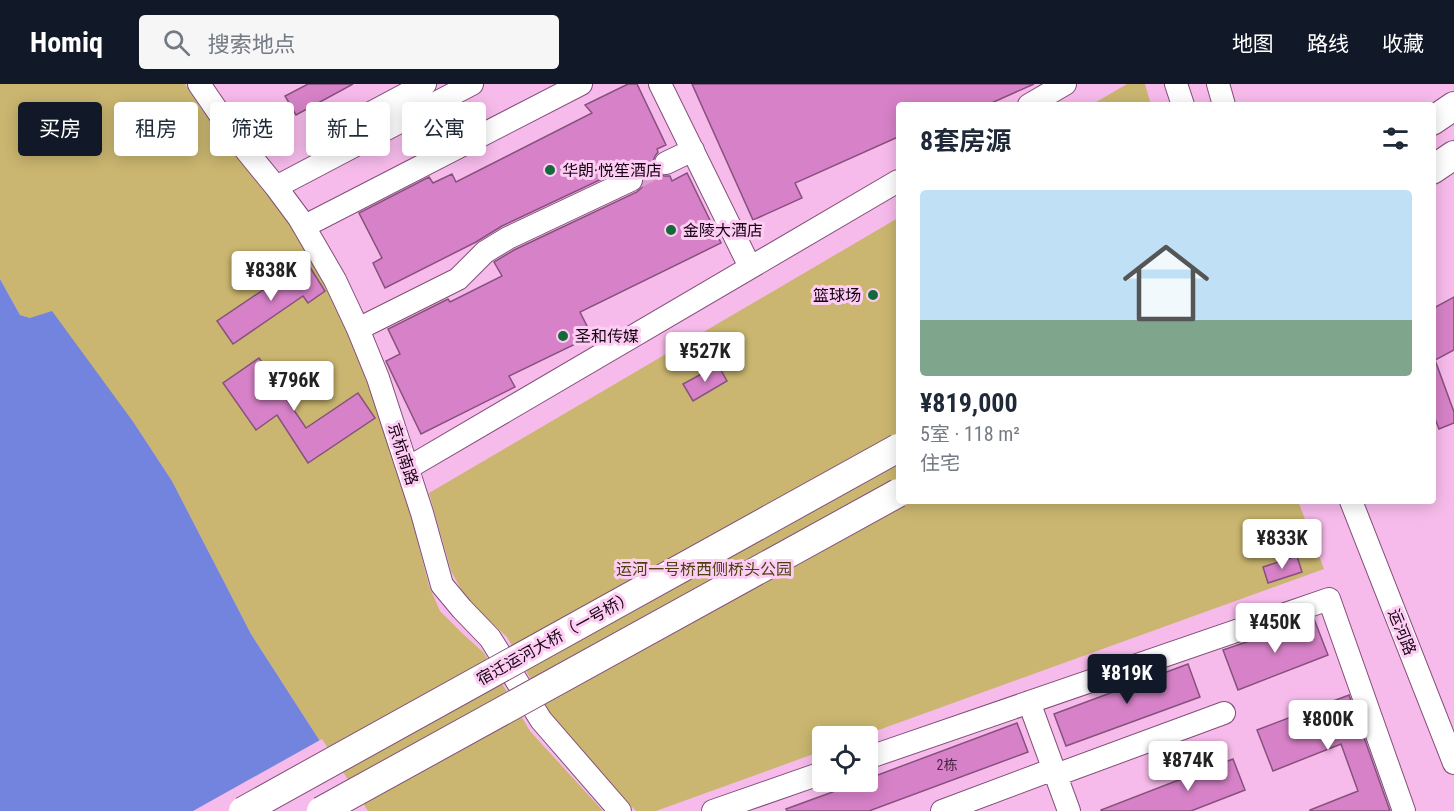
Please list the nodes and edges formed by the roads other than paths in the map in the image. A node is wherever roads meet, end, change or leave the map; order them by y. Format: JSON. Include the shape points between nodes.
{"nodes":[{"id":1,"x":199,"y":84,"type":"edge"},
{"id":2,"x":425,"y":84,"type":"edge"},
{"id":3,"x":472,"y":84,"type":"edge"},
{"id":4,"x":581,"y":84,"type":"edge"},
{"id":5,"x":660,"y":84,"type":"edge"},
{"id":6,"x":1065,"y":84,"type":"edge"},
{"id":7,"x":1176,"y":84,"type":"edge"},
{"id":8,"x":1218,"y":84,"type":"edge"},
{"id":9,"x":390,"y":102,"type":"edge"},
{"id":10,"x":1034,"y":102,"type":"edge"},
{"id":11,"x":1182,"y":102,"type":"edge"},
{"id":12,"x":1223,"y":102,"type":"edge"},
{"id":13,"x":1454,"y":106,"type":"edge"},
{"id":14,"x":1436,"y":118,"type":"edge"},
{"id":15,"x":693,"y":150,"type":"junction"},
{"id":16,"x":1454,"y":155,"type":"edge"},
{"id":17,"x":666,"y":163,"type":"tunnel mouth"},
{"id":18,"x":1436,"y":167,"type":"edge"},
{"id":19,"x":631,"y":180,"type":"tunnel mouth"},
{"id":20,"x":896,"y":182,"type":"edge"},
{"id":21,"x":276,"y":187,"type":"junction"},
{"id":22,"x":305,"y":226,"type":"junction"},
{"id":23,"x":750,"y":267,"type":"junction"},
{"id":24,"x":358,"y":329,"type":"junction"},
{"id":25,"x":896,"y":449,"type":"edge"},
{"id":26,"x":408,"y":468,"type":"junction"},
{"id":27,"x":896,"y":494,"type":"edge"},
{"id":28,"x":1352,"y":504,"type":"edge"},
{"id":29,"x":1029,"y":702,"type":"junction"},
{"id":30,"x":1224,"y":713,"type":"dead end"},
{"id":31,"x":878,"y":754,"type":"edge"},
{"id":32,"x":1454,"y":763,"type":"edge"},
{"id":33,"x":1055,"y":772,"type":"junction"},
{"id":34,"x":812,"y":776,"type":"edge"},
{"id":35,"x":243,"y":811,"type":"edge"},
{"id":36,"x":321,"y":811,"type":"edge"},
{"id":37,"x":620,"y":811,"type":"edge"},
{"id":38,"x":713,"y":811,"type":"edge"},
{"id":39,"x":942,"y":811,"type":"edge"},
{"id":40,"x":1069,"y":811,"type":"edge"},
{"id":41,"x":1404,"y":811,"type":"edge"}],
"edges":[{"from":1,"to":21,"type":"street","name":"京杭南路"},
{"from":2,"to":9,"type":"street"},
{"from":3,"to":21,"type":"street"},
{"from":4,"to":22,"type":"street"},
{"from":5,"to":15,"type":"street"},
{"from":6,"to":10,"type":"street"},
{"from":7,"to":11,"type":"street"},
{"from":8,"to":12,"type":"street"},
{"from":13,"to":14,"type":"main road"},
{"from":15,"to":17,"type":"street"},
{"from":15,"to":23,"type":"street"},
{"from":16,"to":18,"type":"main road"},
{"from":19,"to":24,"type":"street","via":[[508,238],[485,252],[458,279]]},
{"from":20,"to":23,"type":"street"},
{"from":21,"to":22,"type":"street","name":"京杭南路"},
{"from":22,"to":24,"type":"street","name":"京杭南路"},
{"from":23,"to":26,"type":"street"},
{"from":24,"to":26,"type":"street","name":"京杭南路"},
{"from":25,"to":35,"type":"main road","name":"宿迁运河大桥（一号桥）","bridge":true},
{"from":26,"to":37,"type":"street","name":"京杭南路","via":[[442,585],[490,638],[541,720]]},
{"from":27,"to":36,"type":"main road","bridge":true},
{"from":28,"to":32,"type":"street","name":"运河路"},
{"from":29,"to":31,"type":"street"},
{"from":29,"to":33,"type":"street"},
{"from":29,"to":41,"type":"street","via":[[1329,599]]},
{"from":30,"to":33,"type":"street"},
{"from":33,"to":39,"type":"street"},
{"from":33,"to":40,"type":"street"},
{"from":34,"to":38,"type":"street"}]}
